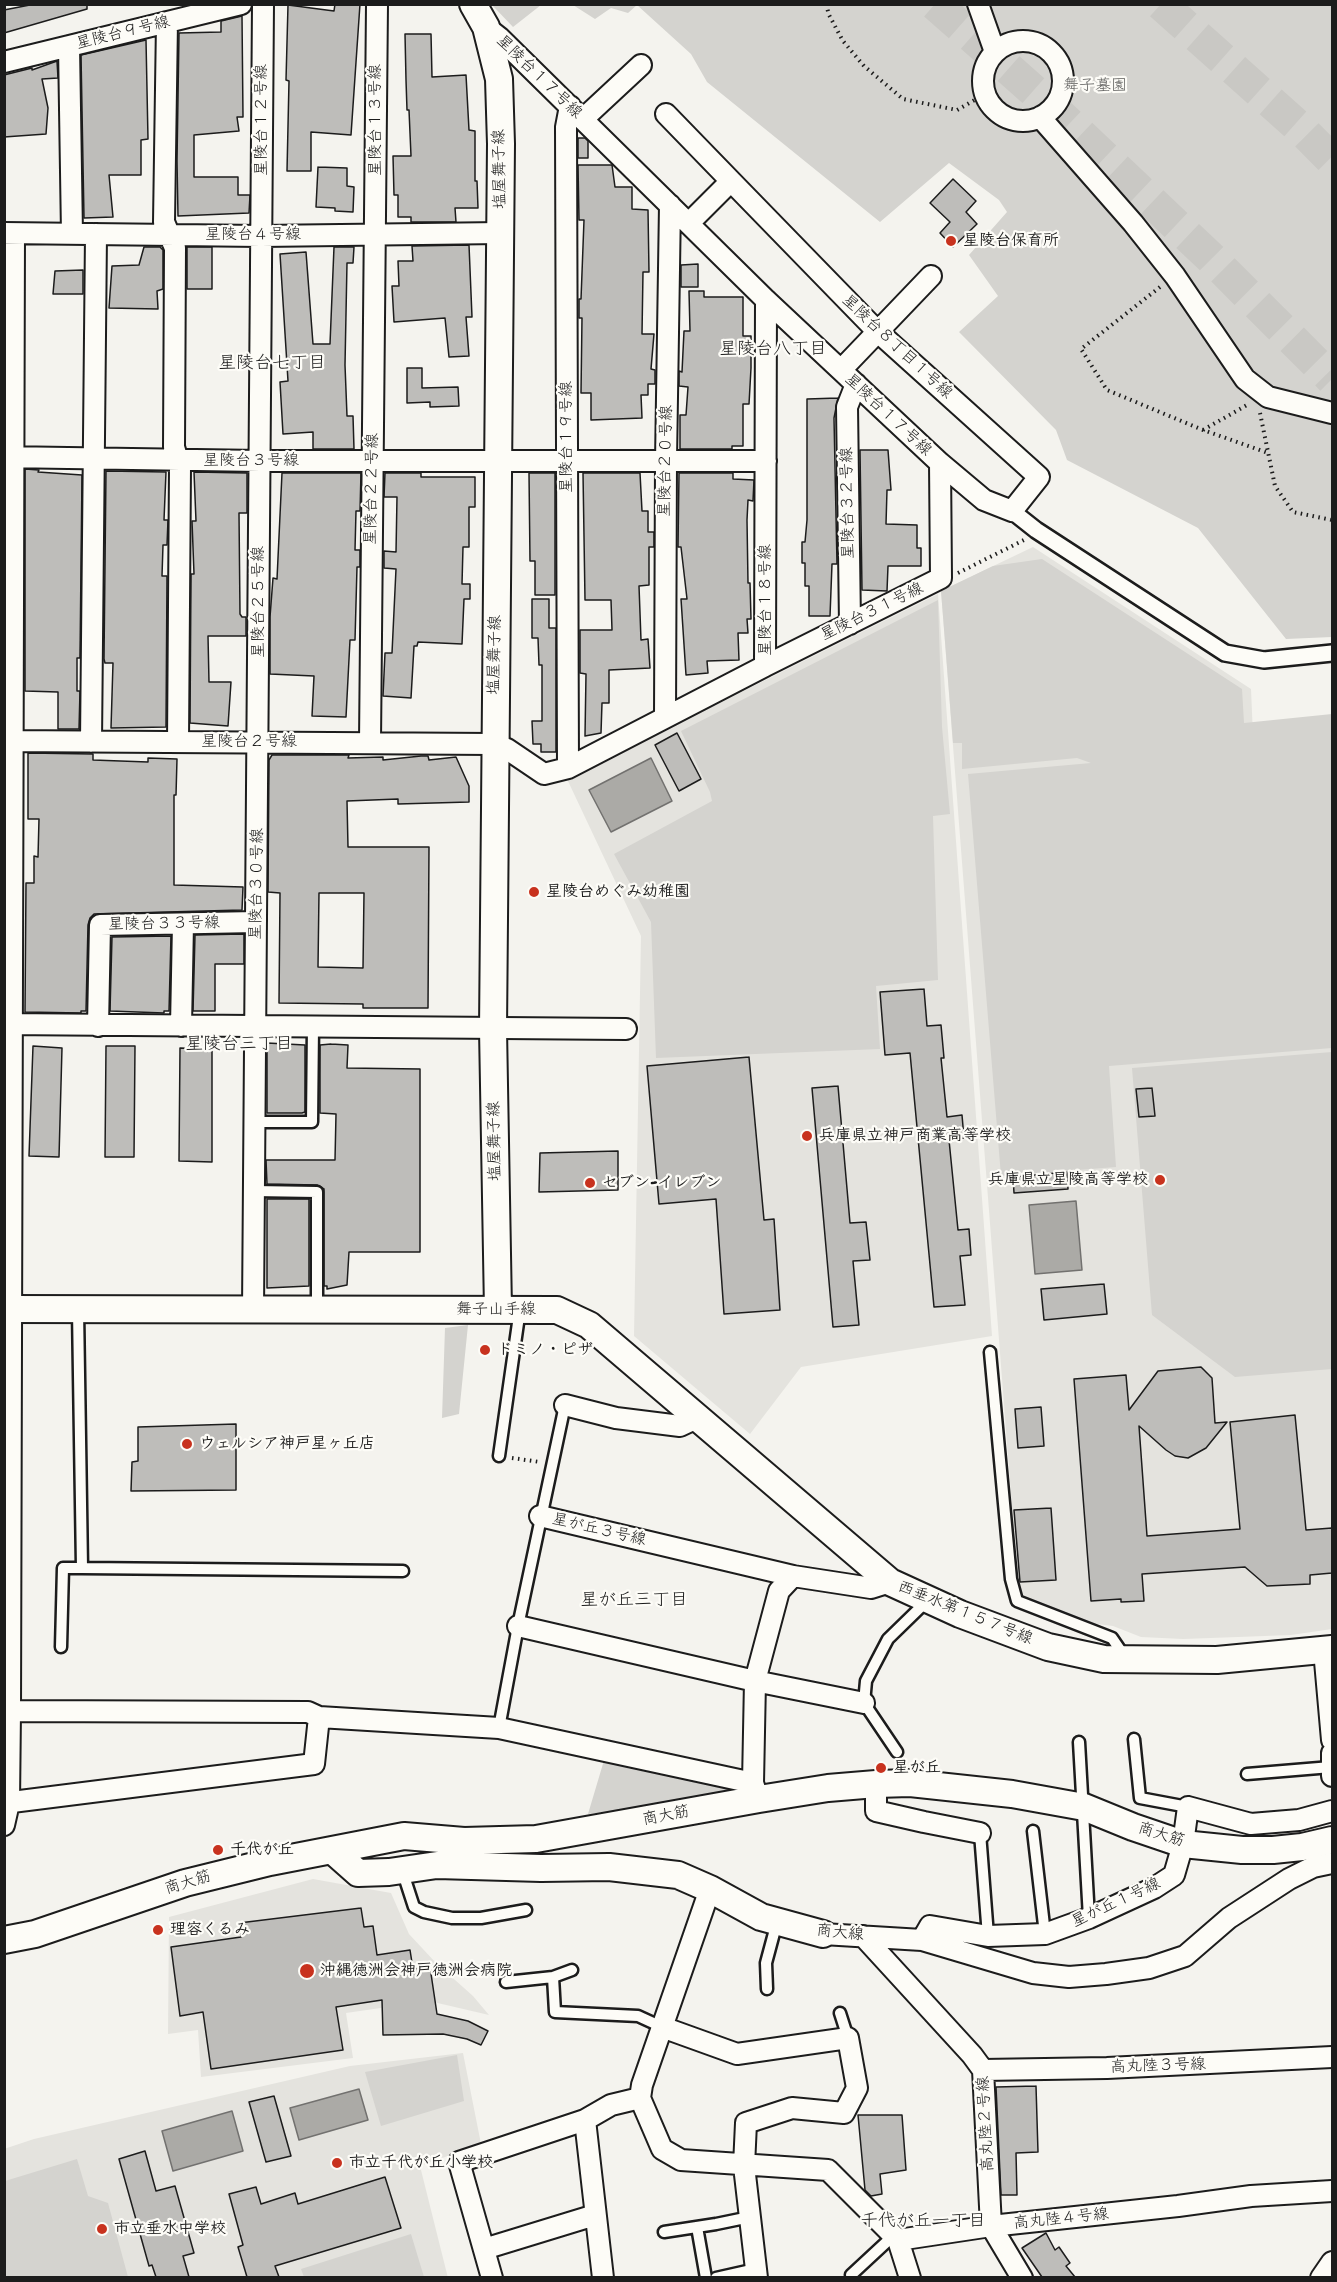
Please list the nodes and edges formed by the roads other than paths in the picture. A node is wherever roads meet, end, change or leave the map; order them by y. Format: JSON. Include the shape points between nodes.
{"nodes":[{"id":1,"x":241,"y":4,"type":"edge"},
{"id":2,"x":263,"y":4,"type":"edge"},
{"id":3,"x":377,"y":4,"type":"edge"},
{"id":4,"x":473,"y":4,"type":"edge"},
{"id":5,"x":978,"y":4,"type":"edge"},
{"id":6,"x":167,"y":22,"type":"junction"},
{"id":7,"x":486,"y":27,"type":"junction"},
{"id":8,"x":69,"y":46,"type":"junction"},
{"id":9,"x":995,"y":52,"type":"junction"},
{"id":10,"x":4,"y":62,"type":"edge"},
{"id":11,"x":642,"y":65,"type":"dead end"},
{"id":12,"x":576,"y":113,"type":"junction"},
{"id":13,"x":666,"y":114,"type":"dead end"},
{"id":14,"x":1040,"y":117,"type":"junction"},
{"id":15,"x":731,"y":181,"type":"junction"},
{"id":16,"x":670,"y":205,"type":"junction"},
{"id":17,"x":689,"y":223,"type":"junction"},
{"id":18,"x":9,"y":233,"type":"edge"},
{"id":19,"x":501,"y":233,"type":"junction"},
{"id":20,"x":72,"y":234,"type":"junction"},
{"id":21,"x":96,"y":234,"type":"junction"},
{"id":22,"x":170,"y":234,"type":"junction"},
{"id":23,"x":375,"y":235,"type":"junction"},
{"id":24,"x":261,"y":236,"type":"junction"},
{"id":25,"x":931,"y":276,"type":"dead end"},
{"id":26,"x":766,"y":300,"type":"junction"},
{"id":27,"x":877,"y":331,"type":"junction"},
{"id":28,"x":841,"y":370,"type":"junction"},
{"id":29,"x":856,"y":384,"type":"junction"},
{"id":30,"x":1332,"y":413,"type":"edge"},
{"id":31,"x":9,"y":457,"type":"edge"},
{"id":32,"x":95,"y":458,"type":"junction"},
{"id":33,"x":178,"y":460,"type":"junction"},
{"id":34,"x":497,"y":460,"type":"junction"},
{"id":35,"x":567,"y":460,"type":"junction"},
{"id":36,"x":260,"y":461,"type":"junction"},
{"id":37,"x":372,"y":461,"type":"junction"},
{"id":38,"x":666,"y":461,"type":"junction"},
{"id":39,"x":766,"y":461,"type":"junction"},
{"id":40,"x":940,"y":464,"type":"junction"},
{"id":41,"x":1012,"y":511,"type":"junction"},
{"id":42,"x":8,"y":599,"type":"edge"},
{"id":43,"x":850,"y":624,"type":"junction"},
{"id":44,"x":1332,"y":653,"type":"edge"},
{"id":45,"x":765,"y":666,"type":"junction"},
{"id":46,"x":665,"y":717,"type":"junction"},
{"id":47,"x":8,"y":741,"type":"edge"},
{"id":48,"x":91,"y":742,"type":"junction"},
{"id":49,"x":178,"y":742,"type":"junction"},
{"id":50,"x":259,"y":742,"type":"junction"},
{"id":51,"x":370,"y":742,"type":"junction"},
{"id":52,"x":494,"y":744,"type":"junction"},
{"id":53,"x":568,"y":768,"type":"junction"},
{"id":54,"x":256,"y":922,"type":"junction"},
{"id":55,"x":183,"y":924,"type":"junction"},
{"id":56,"x":8,"y":1024,"type":"edge"},
{"id":57,"x":98,"y":1026,"type":"junction"},
{"id":58,"x":181,"y":1026,"type":"junction"},
{"id":59,"x":313,"y":1026,"type":"junction"},
{"id":60,"x":255,"y":1027,"type":"junction"},
{"id":61,"x":493,"y":1029,"type":"junction"},
{"id":62,"x":626,"y":1029,"type":"dead end"},
{"id":63,"x":255,"y":1122,"type":"junction"},
{"id":64,"x":254,"y":1191,"type":"junction"},
{"id":65,"x":8,"y":1309,"type":"edge"},
{"id":66,"x":509,"y":1309,"type":"junction"},
{"id":67,"x":78,"y":1310,"type":"junction"},
{"id":68,"x":317,"y":1310,"type":"junction"},
{"id":69,"x":253,"y":1311,"type":"junction"},
{"id":70,"x":990,"y":1352,"type":"dead end"},
{"id":71,"x":565,"y":1405,"type":"joint"},
{"id":72,"x":697,"y":1418,"type":"junction"},
{"id":73,"x":499,"y":1456,"type":"road end"},
{"id":74,"x":540,"y":1516,"type":"junction"},
{"id":75,"x":82,"y":1568,"type":"junction"},
{"id":76,"x":404,"y":1571,"type":"dead end"},
{"id":77,"x":793,"y":1576,"type":"junction"},
{"id":78,"x":890,"y":1582,"type":"junction"},
{"id":79,"x":928,"y":1599,"type":"junction"},
{"id":80,"x":7,"y":1612,"type":"edge"},
{"id":81,"x":518,"y":1626,"type":"junction"},
{"id":82,"x":61,"y":1647,"type":"dead end"},
{"id":83,"x":1328,"y":1650,"type":"edge"},
{"id":84,"x":1127,"y":1659,"type":"junction"},
{"id":85,"x":755,"y":1681,"type":"junction"},
{"id":86,"x":864,"y":1703,"type":"junction"},
{"id":87,"x":1331,"y":1708,"type":"edge"},
{"id":88,"x":319,"y":1717,"type":"junction"},
{"id":89,"x":8,"y":1722,"type":"edge"},
{"id":90,"x":499,"y":1728,"type":"junction"},
{"id":91,"x":1134,"y":1740,"type":"dead end"},
{"id":92,"x":1332,"y":1740,"type":"edge"},
{"id":93,"x":1079,"y":1742,"type":"dead end"},
{"id":94,"x":897,"y":1752,"type":"dead end"},
{"id":95,"x":1332,"y":1765,"type":"edge"},
{"id":96,"x":1247,"y":1774,"type":"dead end"},
{"id":97,"x":876,"y":1784,"type":"junction"},
{"id":98,"x":756,"y":1791,"type":"junction"},
{"id":99,"x":7,"y":1803,"type":"edge"},
{"id":100,"x":1084,"y":1807,"type":"junction"},
{"id":101,"x":1188,"y":1807,"type":"junction"},
{"id":102,"x":1332,"y":1811,"type":"edge"},
{"id":103,"x":4,"y":1825,"type":"edge"},
{"id":104,"x":1033,"y":1831,"type":"dead end"},
{"id":105,"x":980,"y":1833,"type":"joint"},
{"id":106,"x":1332,"y":1840,"type":"edge"},
{"id":107,"x":1182,"y":1844,"type":"junction"},
{"id":108,"x":332,"y":1850,"type":"junction"},
{"id":109,"x":1332,"y":1863,"type":"edge"},
{"id":110,"x":402,"y":1870,"type":"junction"},
{"id":111,"x":710,"y":1888,"type":"junction"},
{"id":112,"x":526,"y":1910,"type":"dead end"},
{"id":113,"x":1089,"y":1918,"type":"junction"},
{"id":114,"x":777,"y":1922,"type":"junction"},
{"id":115,"x":823,"y":1934,"type":"joint"},
{"id":116,"x":1045,"y":1934,"type":"junction"},
{"id":117,"x":863,"y":1936,"type":"junction"},
{"id":118,"x":988,"y":1936,"type":"junction"},
{"id":119,"x":4,"y":1940,"type":"edge"},
{"id":120,"x":922,"y":1940,"type":"junction"},
{"id":121,"x":573,"y":1970,"type":"dead end"},
{"id":122,"x":553,"y":1977,"type":"junction"},
{"id":123,"x":506,"y":1982,"type":"dead end"},
{"id":124,"x":767,"y":1989,"type":"dead end"},
{"id":125,"x":840,"y":2013,"type":"dead end"},
{"id":126,"x":662,"y":2027,"type":"junction"},
{"id":127,"x":848,"y":2038,"type":"junction"},
{"id":128,"x":1332,"y":2057,"type":"edge"},
{"id":129,"x":984,"y":2070,"type":"junction"},
{"id":130,"x":640,"y":2098,"type":"junction"},
{"id":131,"x":585,"y":2120,"type":"junction"},
{"id":132,"x":744,"y":2166,"type":"junction"},
{"id":133,"x":1332,"y":2191,"type":"edge"},
{"id":134,"x":595,"y":2216,"type":"junction"},
{"id":135,"x":750,"y":2217,"type":"junction"},
{"id":136,"x":991,"y":2226,"type":"junction"},
{"id":137,"x":697,"y":2227,"type":"junction"},
{"id":138,"x":663,"y":2232,"type":"dead end"},
{"id":139,"x":895,"y":2238,"type":"junction"},
{"id":140,"x":484,"y":2249,"type":"junction"},
{"id":141,"x":1332,"y":2262,"type":"edge"},
{"id":142,"x":756,"y":2273,"type":"edge"},
{"id":143,"x":851,"y":2275,"type":"dead end"},
{"id":144,"x":492,"y":2277,"type":"edge"},
{"id":145,"x":603,"y":2277,"type":"edge"},
{"id":146,"x":706,"y":2277,"type":"edge"},
{"id":147,"x":716,"y":2277,"type":"edge"},
{"id":148,"x":910,"y":2277,"type":"edge"},
{"id":149,"x":1022,"y":2277,"type":"edge"},
{"id":150,"x":1321,"y":2277,"type":"edge"}],
"edges":[{"from":1,"to":6,"type":"street","name":"星陵台９号線"},
{"from":2,"to":24,"type":"street","name":"星陵台１２号線"},
{"from":3,"to":23,"type":"street","name":"星陵台１３号線"},
{"from":4,"to":7,"type":"street","name":"塩屋舞子線"},
{"from":5,"to":9,"type":"street"},
{"from":6,"to":8,"type":"street","name":"星陵台９号線"},
{"from":6,"to":22,"type":"street","via":[[164,222]]},
{"from":7,"to":12,"type":"street","name":"星陵台１７号線"},
{"from":7,"to":19,"type":"street","name":"塩屋舞子線","via":[[499,79]]},
{"from":8,"to":10,"type":"street","name":"星陵台９号線"},
{"from":8,"to":20,"type":"street"},
{"from":9,"to":14,"type":"street","via":[[984,72],[985,94],[998,112],[1008,118],[1029,121]]},
{"from":9,"to":14,"type":"street","via":[[1017,41],[1029,41],[1051,52],[1058,61],[1061,93]]},
{"from":11,"to":12,"type":"street"},
{"from":12,"to":16,"type":"street","name":"星陵台１７号線"},
{"from":12,"to":35,"type":"street","name":"星陵台１９号線","via":[[566,128]]},
{"from":13,"to":15,"type":"street","name":"星陵台８丁目１号線"},
{"from":14,"to":30,"type":"street","via":[[1175,276],[1245,379],[1263,393]]},
{"from":15,"to":17,"type":"street"},
{"from":15,"to":27,"type":"street","name":"星陵台８丁目１号線"},
{"from":16,"to":17,"type":"street","name":"星陵台１７号線"},
{"from":16,"to":38,"type":"street","name":"星陵台２０号線"},
{"from":17,"to":26,"type":"street","name":"星陵台１７号線"},
{"from":18,"to":20,"type":"street","name":"星陵台４号線"},
{"from":18,"to":31,"type":"street"},
{"from":19,"to":23,"type":"street","name":"星陵台４号線"},
{"from":19,"to":34,"type":"street","name":"塩屋舞子線"},
{"from":20,"to":21,"type":"street","name":"星陵台４号線"},
{"from":21,"to":22,"type":"street","name":"星陵台４号線"},
{"from":21,"to":32,"type":"street"},
{"from":22,"to":24,"type":"street","name":"星陵台４号線"},
{"from":22,"to":33,"type":"street","via":[[175,248],[174,447]]},
{"from":23,"to":24,"type":"street","name":"星陵台４号線"},
{"from":23,"to":37,"type":"street","name":"星陵台２２号線"},
{"from":24,"to":36,"type":"street","name":"星陵台１２号線"},
{"from":25,"to":27,"type":"street"},
{"from":26,"to":28,"type":"street","name":"星陵台１７号線"},
{"from":26,"to":39,"type":"street","name":"星陵台１８号線"},
{"from":27,"to":28,"type":"street"},
{"from":27,"to":41,"type":"street","name":"星陵台８丁目１号線","via":[[1039,477]]},
{"from":28,"to":29,"type":"street","name":"星陵台１７号線"},
{"from":29,"to":40,"type":"street","name":"星陵台１７号線"},
{"from":29,"to":43,"type":"street","name":"星陵台３２号線","via":[[846,407]]},
{"from":31,"to":32,"type":"street","name":"星陵台３号線"},
{"from":31,"to":42,"type":"street"},
{"from":32,"to":33,"type":"street","name":"星陵台３号線"},
{"from":32,"to":48,"type":"street"},
{"from":33,"to":36,"type":"street","name":"星陵台３号線"},
{"from":33,"to":49,"type":"street"},
{"from":34,"to":35,"type":"street","name":"星陵台３号線"},
{"from":34,"to":37,"type":"street","name":"星陵台３号線"},
{"from":34,"to":52,"type":"street","name":"塩屋舞子線"},
{"from":35,"to":38,"type":"street","name":"星陵台３号線"},
{"from":35,"to":53,"type":"street","name":"星陵台１９号線"},
{"from":36,"to":37,"type":"street","name":"星陵台３号線"},
{"from":36,"to":50,"type":"street","name":"星陵台２５号線"},
{"from":37,"to":51,"type":"street","name":"星陵台２２号線"},
{"from":38,"to":39,"type":"street","name":"星陵台３号線"},
{"from":38,"to":46,"type":"street","name":"星陵台２０号線"},
{"from":39,"to":45,"type":"street","name":"星陵台１８号線"},
{"from":40,"to":41,"type":"street","name":"星陵台１７号線","via":[[984,500]]},
{"from":40,"to":43,"type":"street","name":"星陵台３１号線","via":[[941,578]]},
{"from":41,"to":44,"type":"street","name":"星陵台１７号線","via":[[1225,653],[1264,660]]},
{"from":42,"to":47,"type":"street"},
{"from":43,"to":45,"type":"street","name":"星陵台３１号線"},
{"from":45,"to":46,"type":"street","name":"星陵台１８号線"},
{"from":46,"to":53,"type":"street","name":"星陵台１８号線"},
{"from":47,"to":48,"type":"street","name":"星陵台２号線"},
{"from":47,"to":56,"type":"street"},
{"from":48,"to":49,"type":"street","name":"星陵台２号線"},
{"from":49,"to":50,"type":"street","name":"星陵台２号線"},
{"from":50,"to":51,"type":"street","name":"星陵台２号線"},
{"from":50,"to":54,"type":"street","name":"星陵台３０号線"},
{"from":51,"to":52,"type":"street","name":"星陵台２号線"},
{"from":52,"to":53,"type":"street","name":"星陵台１８号線","via":[[544,774]]},
{"from":52,"to":61,"type":"street","name":"塩屋舞子線"},
{"from":54,"to":55,"type":"street","name":"星陵台３３号線"},
{"from":54,"to":60,"type":"street","name":"星陵台３０号線"},
{"from":55,"to":57,"type":"street","name":"星陵台３３号線","via":[[100,925]]},
{"from":55,"to":58,"type":"street"},
{"from":56,"to":57,"type":"street"},
{"from":56,"to":65,"type":"street"},
{"from":57,"to":58,"type":"street"},
{"from":58,"to":60,"type":"street"},
{"from":59,"to":60,"type":"street"},
{"from":59,"to":61,"type":"street"},
{"from":59,"to":63,"type":"lane","via":[[312,1122]]},
{"from":60,"to":63,"type":"street","name":"星陵台３０号線"},
{"from":61,"to":62,"type":"street"},
{"from":61,"to":66,"type":"street","name":"塩屋舞子線"},
{"from":63,"to":64,"type":"street","name":"星陵台３０号線"},
{"from":64,"to":68,"type":"lane","via":[[317,1192]]},
{"from":64,"to":69,"type":"street","name":"星陵台３０号線"},
{"from":65,"to":67,"type":"street","name":"舞子山手線"},
{"from":65,"to":80,"type":"street"},
{"from":66,"to":68,"type":"street","name":"舞子山手線"},
{"from":66,"to":72,"type":"street","name":"舞子山手線","via":[[557,1310],[589,1325]]},
{"from":66,"to":73,"type":"lane"},
{"from":67,"to":69,"type":"street","name":"舞子山手線"},
{"from":67,"to":75,"type":"lane"},
{"from":68,"to":69,"type":"street","name":"舞子山手線"},
{"from":70,"to":84,"type":"lane","via":[[1011,1579],[1017,1601],[1112,1638]]},
{"from":71,"to":72,"type":"street","via":[[616,1418],[680,1426]]},
{"from":71,"to":74,"type":"lane"},
{"from":72,"to":78,"type":"street","name":"舞子山手線"},
{"from":74,"to":77,"type":"street","name":"星が丘３号線"},
{"from":74,"to":81,"type":"lane","name":"星が丘３号線"},
{"from":75,"to":76,"type":"lane"},
{"from":75,"to":82,"type":"lane","via":[[63,1568]]},
{"from":77,"to":78,"type":"street","name":"西垂水第１５７号線","via":[[871,1588]]},
{"from":77,"to":85,"type":"street","via":[[779,1591]]},
{"from":78,"to":79,"type":"street","name":"西垂水第１５７号線"},
{"from":79,"to":84,"type":"street","name":"西垂水第１５７号線","via":[[1048,1647],[1104,1659]]},
{"from":79,"to":86,"type":"lane","via":[[888,1639],[866,1682]]},
{"from":80,"to":89,"type":"street"},
{"from":81,"to":85,"type":"street"},
{"from":81,"to":90,"type":"lane","name":"星が丘３号線"},
{"from":83,"to":84,"type":"street","name":"西垂水第１５７号線","via":[[1217,1660]]},
{"from":83,"to":87,"type":"street"},
{"from":85,"to":86,"type":"street"},
{"from":85,"to":98,"type":"street"},
{"from":86,"to":94,"type":"lane"},
{"from":87,"to":92,"type":"street"},
{"from":88,"to":89,"type":"street","via":[[308,1712]]},
{"from":88,"to":90,"type":"street"},
{"from":88,"to":99,"type":"street","via":[[314,1764]]},
{"from":89,"to":99,"type":"street"},
{"from":90,"to":98,"type":"street"},
{"from":91,"to":101,"type":"lane","via":[[1140,1798]]},
{"from":93,"to":100,"type":"lane"},
{"from":95,"to":96,"type":"lane"},
{"from":97,"to":98,"type":"street","name":"商大筋"},
{"from":97,"to":100,"type":"street","name":"商大筋","via":[[1012,1794]]},
{"from":97,"to":105,"type":"street","via":[[876,1810]]},
{"from":98,"to":108,"type":"street","name":"商大筋","via":[[536,1839],[464,1841],[404,1836]]},
{"from":99,"to":103,"type":"street"},
{"from":100,"to":107,"type":"street","name":"商大筋"},
{"from":100,"to":113,"type":"lane"},
{"from":101,"to":102,"type":"street","via":[[1251,1824],[1299,1820]]},
{"from":101,"to":107,"type":"street","name":"星が丘１号線"},
{"from":104,"to":116,"type":"lane"},
{"from":105,"to":118,"type":"lane"},
{"from":106,"to":107,"type":"street","name":"商大筋","via":[[1273,1850]]},
{"from":107,"to":113,"type":"street","name":"星が丘１号線","via":[[1174,1875]]},
{"from":108,"to":110,"type":"street","name":"商大線","via":[[358,1873]]},
{"from":108,"to":119,"type":"street","name":"商大筋","via":[[185,1882],[35,1934]]},
{"from":109,"to":120,"type":"street","name":"商大線","via":[[1289,1879],[1229,1918],[1185,1956],[1149,1968],[1069,1977],[1033,1973]]},
{"from":110,"to":111,"type":"street","name":"商大線","via":[[437,1865],[609,1867],[678,1875]]},
{"from":110,"to":112,"type":"lane","via":[[414,1907],[424,1912],[452,1918],[481,1918]]},
{"from":111,"to":114,"type":"street","name":"商大線"},
{"from":111,"to":126,"type":"street"},
{"from":113,"to":116,"type":"street","name":"星が丘１号線"},
{"from":114,"to":115,"type":"street","name":"商大線"},
{"from":114,"to":124,"type":"lane","via":[[766,1963]]},
{"from":115,"to":117,"type":"street","name":"商大線"},
{"from":116,"to":118,"type":"street","name":"星が丘１号線"},
{"from":117,"to":120,"type":"street","name":"商大線"},
{"from":117,"to":129,"type":"street","name":"高丸陸２号線"},
{"from":118,"to":120,"type":"street","name":"星が丘１号線","via":[[930,1926]]},
{"from":121,"to":122,"type":"lane"},
{"from":122,"to":123,"type":"lane"},
{"from":122,"to":126,"type":"lane","via":[[555,2012],[638,2016]]},
{"from":125,"to":127,"type":"lane"},
{"from":126,"to":127,"type":"street","via":[[737,2054]]},
{"from":126,"to":130,"type":"street"},
{"from":127,"to":132,"type":"street","via":[[857,2088],[844,2114],[792,2108],[746,2122]]},
{"from":128,"to":129,"type":"street","name":"高丸陸３号線"},
{"from":129,"to":136,"type":"street","name":"高丸陸２号線"},
{"from":130,"to":131,"type":"street","via":[[611,2105]]},
{"from":130,"to":132,"type":"street","via":[[662,2149],[681,2160]]},
{"from":131,"to":134,"type":"street"},
{"from":131,"to":140,"type":"street","via":[[459,2162]]},
{"from":132,"to":135,"type":"street"},
{"from":132,"to":139,"type":"street","via":[[828,2170]]},
{"from":133,"to":136,"type":"street","name":"高丸陸４号線","via":[[1251,2196]]},
{"from":134,"to":140,"type":"street"},
{"from":134,"to":145,"type":"street"},
{"from":135,"to":137,"type":"lane"},
{"from":135,"to":142,"type":"street"},
{"from":136,"to":139,"type":"street","name":"高丸陸４号線"},
{"from":136,"to":149,"type":"street","name":"高丸陸２号線"},
{"from":137,"to":138,"type":"lane"},
{"from":137,"to":146,"type":"lane"},
{"from":139,"to":143,"type":"lane"},
{"from":139,"to":148,"type":"street"},
{"from":140,"to":144,"type":"street"},
{"from":141,"to":150,"type":"street"},
{"from":142,"to":147,"type":"lane"}]}
